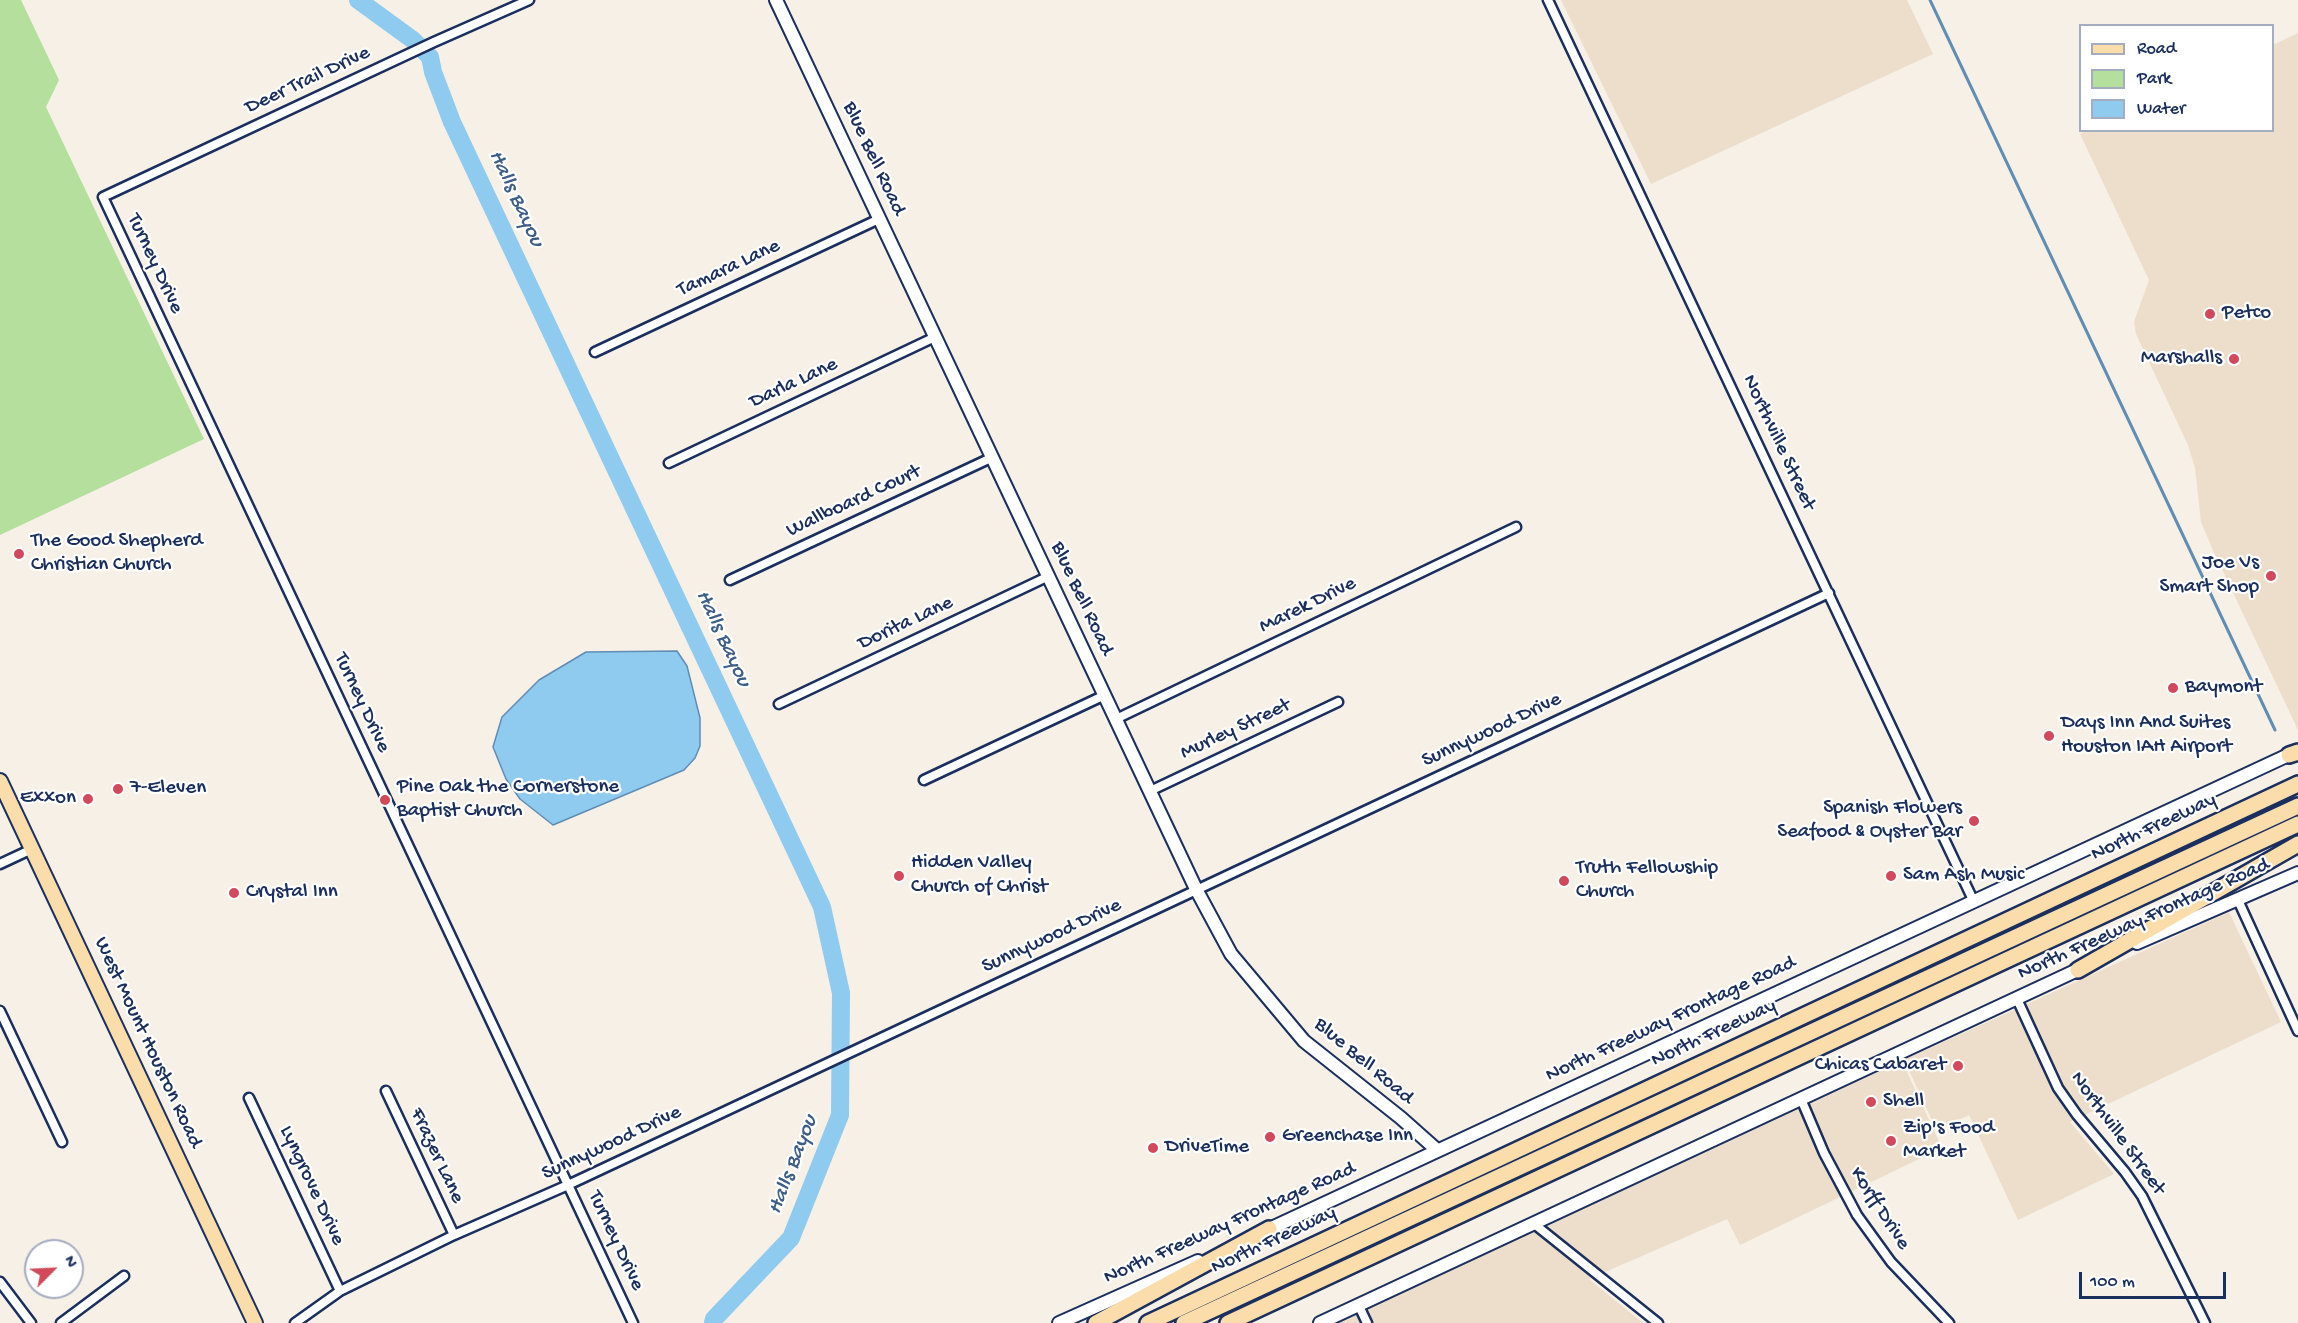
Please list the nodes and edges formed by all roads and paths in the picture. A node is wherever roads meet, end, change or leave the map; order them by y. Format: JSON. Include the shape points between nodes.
{"nodes":[{"id":1,"x":529,"y":0,"type":"edge"},
{"id":2,"x":776,"y":0,"type":"edge"},
{"id":3,"x":1548,"y":0,"type":"edge"},
{"id":4,"x":103,"y":197,"type":"joint"},
{"id":5,"x":879,"y":219,"type":"junction"},
{"id":6,"x":935,"y":337,"type":"junction"},
{"id":7,"x":595,"y":352,"type":"dead end"},
{"id":8,"x":993,"y":457,"type":"junction"},
{"id":9,"x":669,"y":464,"type":"dead end"},
{"id":10,"x":1516,"y":527,"type":"dead end"},
{"id":11,"x":1049,"y":576,"type":"junction"},
{"id":12,"x":730,"y":580,"type":"dead end"},
{"id":13,"x":1829,"y":593,"type":"junction"},
{"id":14,"x":1105,"y":695,"type":"junction"},
{"id":15,"x":1338,"y":702,"type":"dead end"},
{"id":16,"x":779,"y":704,"type":"dead end"},
{"id":17,"x":1116,"y":719,"type":"junction"},
{"id":18,"x":2295,"y":752,"type":"edge"},
{"id":19,"x":924,"y":780,"type":"dead end"},
{"id":20,"x":0,"y":781,"type":"edge"},
{"id":21,"x":2298,"y":784,"type":"edge"},
{"id":22,"x":1150,"y":791,"type":"junction"},
{"id":23,"x":2298,"y":806,"type":"edge"},
{"id":24,"x":2298,"y":824,"type":"edge"},
{"id":25,"x":2298,"y":844,"type":"edge"},
{"id":26,"x":32,"y":849,"type":"junction"},
{"id":27,"x":0,"y":864,"type":"edge"},
{"id":28,"x":2298,"y":873,"type":"edge"},
{"id":29,"x":1196,"y":889,"type":"junction"},
{"id":30,"x":2237,"y":898,"type":"junction"},
{"id":31,"x":1974,"y":902,"type":"junction"},
{"id":32,"x":2078,"y":970,"type":"junction"},
{"id":33,"x":2017,"y":999,"type":"junction"},
{"id":34,"x":0,"y":1011,"type":"edge"},
{"id":35,"x":2298,"y":1031,"type":"edge"},
{"id":36,"x":386,"y":1091,"type":"dead end"},
{"id":37,"x":249,"y":1098,"type":"dead end"},
{"id":38,"x":1801,"y":1099,"type":"junction"},
{"id":39,"x":62,"y":1142,"type":"dead end"},
{"id":40,"x":1437,"y":1150,"type":"junction"},
{"id":41,"x":568,"y":1185,"type":"junction"},
{"id":42,"x":1533,"y":1223,"type":"junction"},
{"id":43,"x":1269,"y":1229,"type":"junction"},
{"id":44,"x":454,"y":1235,"type":"junction"},
{"id":45,"x":124,"y":1276,"type":"dead end"},
{"id":46,"x":0,"y":1282,"type":"edge"},
{"id":47,"x":340,"y":1291,"type":"junction"},
{"id":48,"x":1358,"y":1304,"type":"junction"},
{"id":49,"x":31,"y":1323,"type":"edge"},
{"id":50,"x":61,"y":1323,"type":"edge"},
{"id":51,"x":255,"y":1323,"type":"edge"},
{"id":52,"x":295,"y":1323,"type":"edge"},
{"id":53,"x":633,"y":1323,"type":"edge"},
{"id":54,"x":1059,"y":1323,"type":"edge"},
{"id":55,"x":1096,"y":1323,"type":"edge"},
{"id":56,"x":1148,"y":1323,"type":"edge"},
{"id":57,"x":1184,"y":1323,"type":"edge"},
{"id":58,"x":1228,"y":1323,"type":"edge"},
{"id":59,"x":1320,"y":1323,"type":"edge"},
{"id":60,"x":1367,"y":1323,"type":"edge"},
{"id":61,"x":1658,"y":1323,"type":"edge"},
{"id":62,"x":1949,"y":1323,"type":"edge"},
{"id":63,"x":2205,"y":1323,"type":"edge"}],
"edges":[{"from":1,"to":4,"type":"street","name":"Deer Trail Drive"},
{"from":2,"to":5,"type":"main road","name":"Blue Bell Road"},
{"from":3,"to":13,"type":"street","name":"Northville Street"},
{"from":4,"to":41,"type":"street","name":"Turney Drive"},
{"from":5,"to":6,"type":"main road","name":"Blue Bell Road"},
{"from":5,"to":7,"type":"street","name":"Tamara Lane"},
{"from":6,"to":8,"type":"main road","name":"Blue Bell Road"},
{"from":6,"to":9,"type":"street","name":"Darla Lane"},
{"from":8,"to":11,"type":"main road","name":"Blue Bell Road"},
{"from":8,"to":12,"type":"street","name":"Wallboard Court"},
{"from":10,"to":17,"type":"street","name":"Marek Drive"},
{"from":11,"to":14,"type":"main road","name":"Blue Bell Road"},
{"from":11,"to":16,"type":"street","name":"Dorita Lane"},
{"from":13,"to":29,"type":"street","name":"Sunnywood Drive"},
{"from":13,"to":31,"type":"street","name":"Northville Street"},
{"from":14,"to":17,"type":"main road","name":"Blue Bell Road"},
{"from":14,"to":19,"type":"street"},
{"from":15,"to":22,"type":"street","name":"Murley Street"},
{"from":17,"to":22,"type":"main road","name":"Blue Bell Road"},
{"from":18,"to":31,"type":"main road","name":"North Freeway Frontage Road"},
{"from":20,"to":26,"type":"main road","name":"West Mount Houston Road"},
{"from":21,"to":56,"type":"highway","name":"North Freeway"},
{"from":22,"to":29,"type":"main road","name":"Blue Bell Road"},
{"from":23,"to":57,"type":"highway","name":"North Freeway"},
{"from":24,"to":58,"type":"highway"},
{"from":25,"to":32,"type":"highway"},
{"from":26,"to":27,"type":"street"},
{"from":26,"to":51,"type":"main road","name":"West Mount Houston Road"},
{"from":28,"to":30,"type":"main road","name":"North Freeway Frontage Road"},
{"from":29,"to":40,"type":"main road","name":"Blue Bell Road","via":[[1231,954],[1304,1041]]},
{"from":29,"to":41,"type":"street","name":"Sunnywood Drive"},
{"from":30,"to":32,"type":"main road","name":"North Freeway Frontage Road"},
{"from":30,"to":35,"type":"street"},
{"from":31,"to":40,"type":"main road","name":"North Freeway Frontage Road"},
{"from":32,"to":33,"type":"main road","name":"North Freeway Frontage Road"},
{"from":33,"to":38,"type":"main road","name":"North Freeway Frontage Road"},
{"from":33,"to":63,"type":"street","name":"Northville Street","via":[[2058,1088],[2142,1196]]},
{"from":34,"to":39,"type":"street"},
{"from":36,"to":44,"type":"street","name":"Frazer Lane"},
{"from":37,"to":47,"type":"street","name":"Lyngrove Drive"},
{"from":38,"to":42,"type":"main road","name":"North Freeway Frontage Road"},
{"from":38,"to":62,"type":"street","name":"Korff Drive","via":[[1857,1215],[1891,1262]]},
{"from":40,"to":43,"type":"main road","name":"North Freeway Frontage Road"},
{"from":41,"to":44,"type":"street","name":"Sunnywood Drive"},
{"from":41,"to":53,"type":"street","name":"Turney Drive"},
{"from":42,"to":48,"type":"main road","name":"North Freeway Frontage Road"},
{"from":42,"to":61,"type":"street"},
{"from":43,"to":54,"type":"main road","name":"North Freeway Frontage Road"},
{"from":43,"to":55,"type":"highway"},
{"from":44,"to":47,"type":"street","name":"Sunnywood Drive"},
{"from":45,"to":50,"type":"street"},
{"from":46,"to":49,"type":"street"},
{"from":47,"to":52,"type":"street","name":"Sunnywood Drive"},
{"from":48,"to":59,"type":"main road","name":"North Freeway Frontage Road"},
{"from":48,"to":60,"type":"street"}]}
